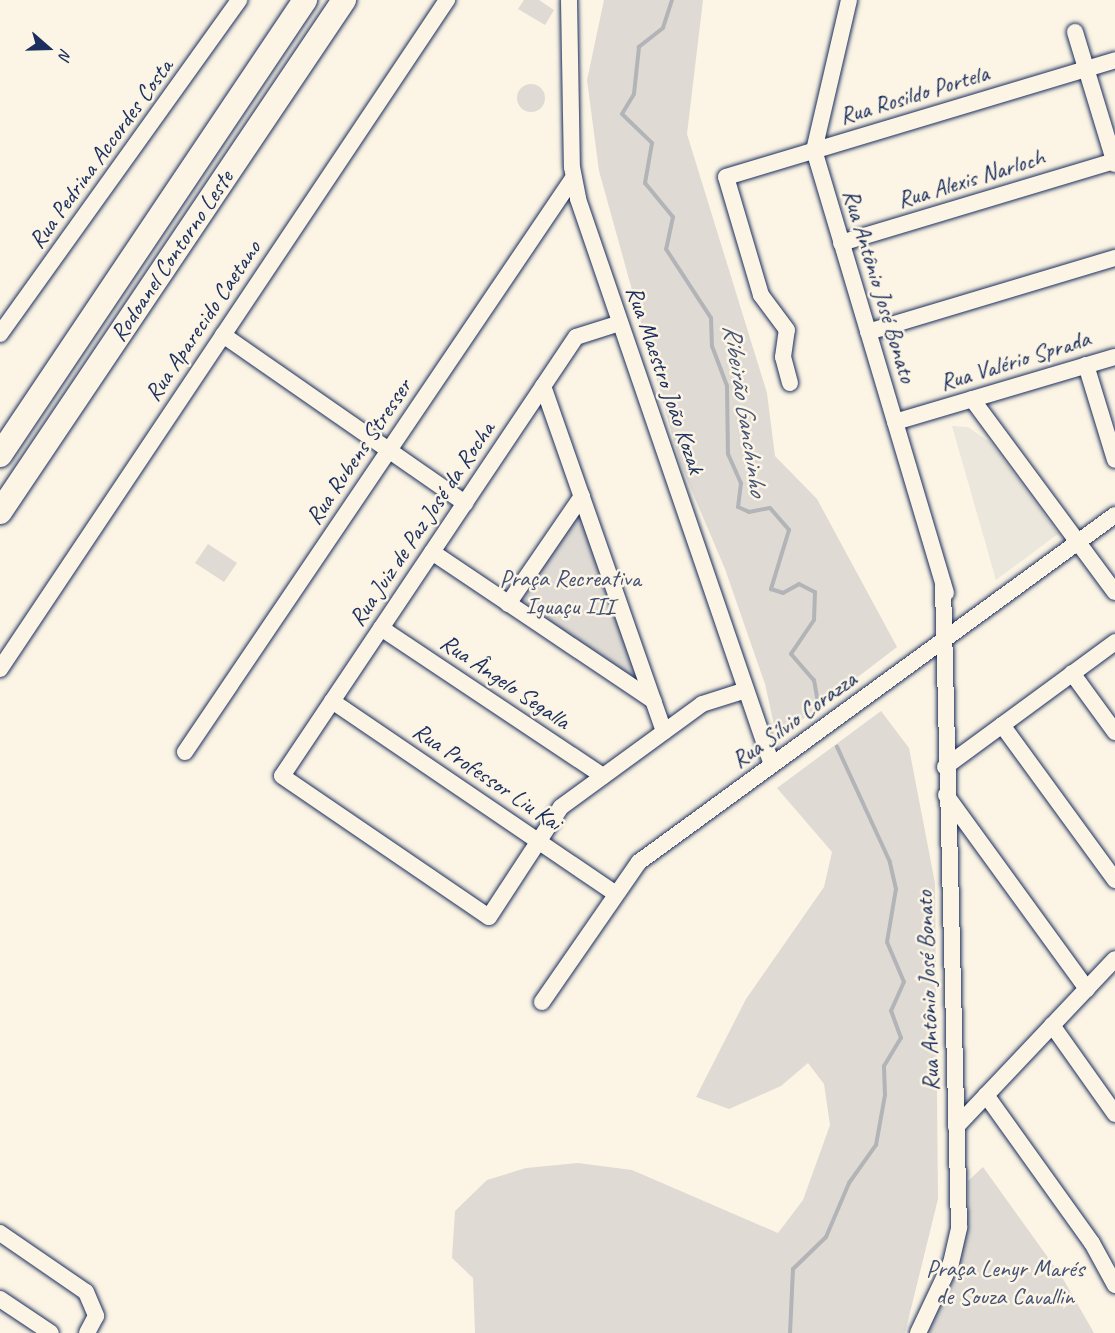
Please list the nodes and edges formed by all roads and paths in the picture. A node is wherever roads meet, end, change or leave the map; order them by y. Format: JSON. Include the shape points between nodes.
{"nodes":[{"id":1,"x":239,"y":0,"type":"edge"},
{"id":2,"x":306,"y":0,"type":"edge"},
{"id":3,"x":344,"y":0,"type":"edge"},
{"id":4,"x":447,"y":0,"type":"edge"},
{"id":5,"x":569,"y":0,"type":"edge"},
{"id":6,"x":849,"y":0,"type":"edge"},
{"id":7,"x":1075,"y":32,"type":"dead end"},
{"id":8,"x":1115,"y":60,"type":"edge"},
{"id":9,"x":1086,"y":69,"type":"junction"},
{"id":10,"x":814,"y":150,"type":"junction"},
{"id":11,"x":1114,"y":163,"type":"edge"},
{"id":12,"x":573,"y":178,"type":"junction"},
{"id":13,"x":841,"y":243,"type":"junction"},
{"id":14,"x":1115,"y":258,"type":"edge"},
{"id":15,"x":620,"y":323,"type":"junction"},
{"id":16,"x":868,"y":332,"type":"junction"},
{"id":17,"x":0,"y":334,"type":"edge"},
{"id":18,"x":223,"y":335,"type":"junction"},
{"id":19,"x":1115,"y":357,"type":"edge"},
{"id":20,"x":1086,"y":365,"type":"junction"},
{"id":21,"x":790,"y":383,"type":"dead end"},
{"id":22,"x":543,"y":386,"type":"junction"},
{"id":23,"x":972,"y":399,"type":"junction"},
{"id":24,"x":895,"y":422,"type":"junction"},
{"id":25,"x":389,"y":451,"type":"junction"},
{"id":26,"x":0,"y":456,"type":"edge"},
{"id":27,"x":1115,"y":460,"type":"edge"},
{"id":28,"x":582,"y":496,"type":"junction"},
{"id":29,"x":465,"y":503,"type":"junction"},
{"id":30,"x":0,"y":512,"type":"edge"},
{"id":31,"x":1115,"y":515,"type":"edge"},
{"id":32,"x":1078,"y":542,"type":"junction"},
{"id":33,"x":432,"y":552,"type":"junction"},
{"id":34,"x":1115,"y":592,"type":"edge"},
{"id":35,"x":508,"y":604,"type":"junction"},
{"id":36,"x":381,"y":628,"type":"junction"},
{"id":37,"x":945,"y":639,"type":"junction"},
{"id":38,"x":1115,"y":642,"type":"edge"},
{"id":39,"x":0,"y":669,"type":"edge"},
{"id":40,"x":1072,"y":673,"type":"junction"},
{"id":41,"x":746,"y":690,"type":"junction"},
{"id":42,"x":332,"y":701,"type":"junction"},
{"id":43,"x":654,"y":701,"type":"junction"},
{"id":44,"x":1002,"y":725,"type":"junction"},
{"id":45,"x":664,"y":731,"type":"junction"},
{"id":46,"x":1115,"y":732,"type":"edge"},
{"id":47,"x":185,"y":752,"type":"dead end"},
{"id":48,"x":772,"y":765,"type":"junction"},
{"id":49,"x":945,"y":767,"type":"junction"},
{"id":50,"x":603,"y":776,"type":"junction"},
{"id":51,"x":946,"y":795,"type":"junction"},
{"id":52,"x":538,"y":842,"type":"junction"},
{"id":53,"x":1115,"y":880,"type":"edge"},
{"id":54,"x":614,"y":893,"type":"junction"},
{"id":55,"x":1115,"y":960,"type":"edge"},
{"id":56,"x":1087,"y":989,"type":"junction"},
{"id":57,"x":542,"y":1002,"type":"dead end"},
{"id":58,"x":1052,"y":1025,"type":"junction"},
{"id":59,"x":986,"y":1095,"type":"junction"},
{"id":60,"x":1113,"y":1107,"type":"edge"},
{"id":61,"x":956,"y":1127,"type":"junction"},
{"id":62,"x":0,"y":1233,"type":"edge"},
{"id":63,"x":1115,"y":1285,"type":"edge"},
{"id":64,"x":0,"y":1299,"type":"edge"},
{"id":65,"x":51,"y":1333,"type":"edge"},
{"id":66,"x":87,"y":1333,"type":"edge"},
{"id":67,"x":918,"y":1333,"type":"edge"}],
"edges":[{"from":1,"to":17,"type":"street","name":"Rua Pedrina Accordes Costa"},
{"from":2,"to":26,"type":"highway","name":"Rodoanel Contorno Leste"},
{"from":3,"to":30,"type":"highway","name":"Rodoanel Contorno Leste"},
{"from":4,"to":18,"type":"street","name":"Rua Aparecido Caetano"},
{"from":5,"to":12,"type":"street","name":"Rua Maestro João Kozak"},
{"from":6,"to":10,"type":"street","name":"Rua Antônio José Bonato"},
{"from":7,"to":9,"type":"street"},
{"from":8,"to":9,"type":"street","name":"Rua Rosildo Portela"},
{"from":9,"to":10,"type":"street","name":"Rua Rosildo Portela"},
{"from":9,"to":11,"type":"street"},
{"from":10,"to":13,"type":"street","name":"Rua Antônio José Bonato"},
{"from":10,"to":21,"type":"street","name":"Rua Rosildo Portela","via":[[726,177],[761,295],[787,330],[783,357]]},
{"from":11,"to":13,"type":"street","name":"Rua Alexis Narloch"},
{"from":12,"to":15,"type":"street","name":"Rua Maestro João Kozak"},
{"from":12,"to":25,"type":"street","name":"Rua Rubens Stresser"},
{"from":13,"to":16,"type":"street","name":"Rua Antônio José Bonato"},
{"from":14,"to":16,"type":"street"},
{"from":15,"to":22,"type":"street","name":"Rua Juiz de Paz José da Rocha","via":[[576,337]]},
{"from":15,"to":41,"type":"street","name":"Rua Maestro João Kozak"},
{"from":16,"to":24,"type":"street","name":"Rua Antônio José Bonato"},
{"from":18,"to":25,"type":"street"},
{"from":18,"to":39,"type":"street","name":"Rua Aparecido Caetano"},
{"from":19,"to":20,"type":"street","name":"Rua Valério Sprada"},
{"from":20,"to":23,"type":"street","name":"Rua Valério Sprada"},
{"from":20,"to":27,"type":"street"},
{"from":22,"to":28,"type":"street"},
{"from":22,"to":29,"type":"street","name":"Rua Juiz de Paz José da Rocha"},
{"from":23,"to":24,"type":"street","name":"Rua Valério Sprada"},
{"from":23,"to":32,"type":"street"},
{"from":24,"to":37,"type":"street","name":"Rua Antônio José Bonato","via":[[943,584]]},
{"from":25,"to":29,"type":"street"},
{"from":25,"to":47,"type":"street","name":"Rua Rubens Stresser"},
{"from":28,"to":35,"type":"street"},
{"from":28,"to":43,"type":"street"},
{"from":29,"to":33,"type":"street","name":"Rua Juiz de Paz José da Rocha"},
{"from":31,"to":32,"type":"street","name":"Rua Sílvio Corazza"},
{"from":32,"to":34,"type":"street"},
{"from":32,"to":37,"type":"street","name":"Rua Sílvio Corazza"},
{"from":33,"to":35,"type":"street"},
{"from":33,"to":36,"type":"street","name":"Rua Juiz de Paz José da Rocha"},
{"from":35,"to":43,"type":"street"},
{"from":36,"to":42,"type":"street","name":"Rua Juiz de Paz José da Rocha"},
{"from":36,"to":50,"type":"street","name":"Rua Ângelo Segalla"},
{"from":37,"to":48,"type":"street","name":"Rua Sílvio Corazza"},
{"from":37,"to":49,"type":"street","name":"Rua Antônio José Bonato"},
{"from":38,"to":40,"type":"street"},
{"from":40,"to":44,"type":"street"},
{"from":40,"to":46,"type":"street"},
{"from":41,"to":45,"type":"street","via":[[702,704]]},
{"from":41,"to":48,"type":"street","name":"Rua Maestro João Kozak"},
{"from":42,"to":52,"type":"street","name":"Rua Professor Liu Kai"},
{"from":42,"to":52,"type":"street","name":"Rua Juiz de Paz José da Rocha","via":[[282,776],[489,917]]},
{"from":43,"to":45,"type":"street"},
{"from":44,"to":49,"type":"street"},
{"from":44,"to":53,"type":"street"},
{"from":45,"to":50,"type":"street"},
{"from":48,"to":54,"type":"street","name":"Rua Sílvio Corazza","via":[[639,862]]},
{"from":49,"to":51,"type":"street","name":"Rua Antônio José Bonato"},
{"from":50,"to":52,"type":"street","via":[[561,807]]},
{"from":51,"to":56,"type":"street"},
{"from":51,"to":61,"type":"street","name":"Rua Antônio José Bonato"},
{"from":52,"to":54,"type":"street","name":"Rua Professor Liu Kai"},
{"from":54,"to":57,"type":"street","name":"Rua Sílvio Corazza"},
{"from":55,"to":56,"type":"street"},
{"from":56,"to":58,"type":"street"},
{"from":58,"to":59,"type":"street"},
{"from":58,"to":60,"type":"street"},
{"from":59,"to":61,"type":"street"},
{"from":59,"to":63,"type":"street","via":[[1092,1243]]},
{"from":61,"to":67,"type":"street","name":"Rua Antônio José Bonato","via":[[956,1244]]},
{"from":62,"to":66,"type":"street","via":[[86,1292],[96,1316]]},
{"from":64,"to":65,"type":"street"}]}
